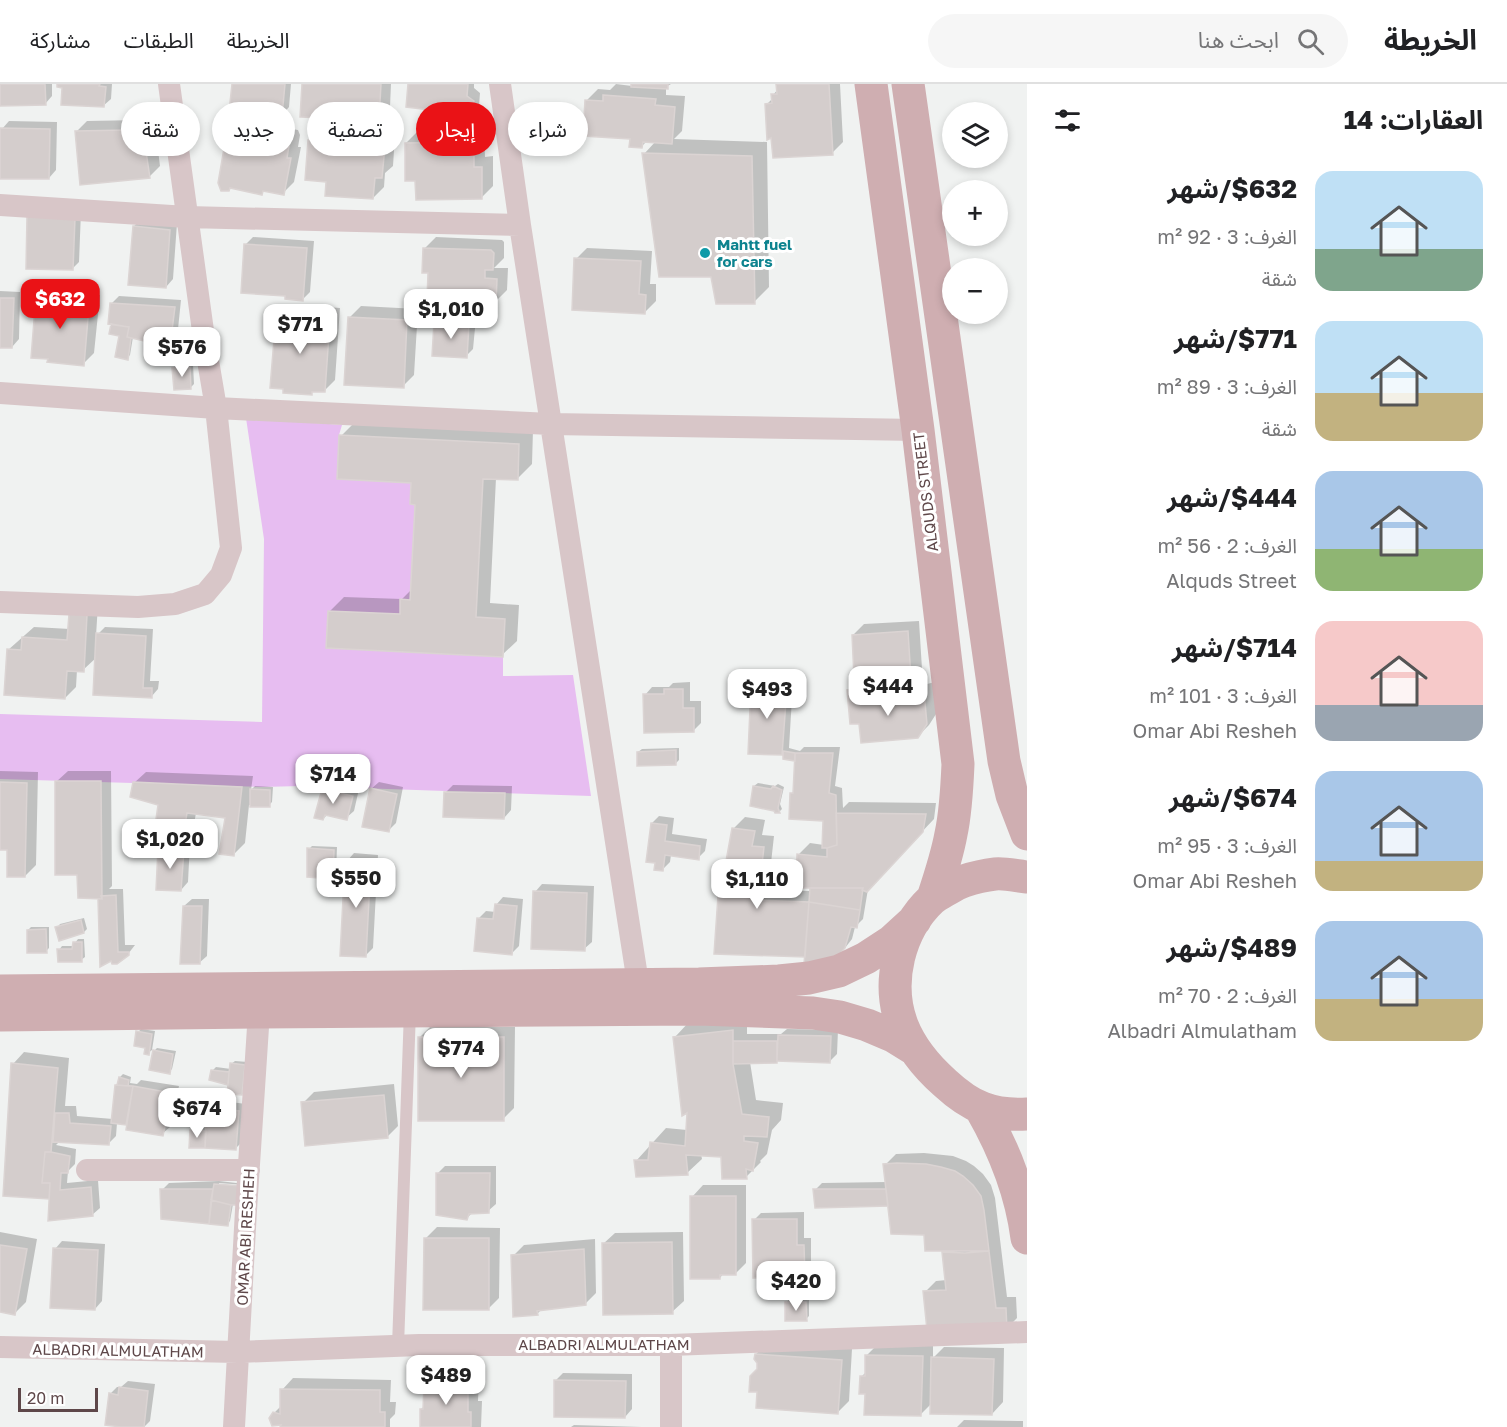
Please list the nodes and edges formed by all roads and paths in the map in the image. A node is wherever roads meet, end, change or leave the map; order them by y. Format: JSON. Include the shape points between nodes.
{"nodes":[{"id":1,"x":169,"y":84,"type":"edge"},
{"id":2,"x":500,"y":84,"type":"edge"},
{"id":3,"x":871,"y":84,"type":"edge"},
{"id":4,"x":908,"y":84,"type":"edge"},
{"id":5,"x":0,"y":205,"type":"edge"},
{"id":6,"x":187,"y":217,"type":"junction"},
{"id":7,"x":520,"y":225,"type":"junction"},
{"id":8,"x":0,"y":393,"type":"edge"},
{"id":9,"x":216,"y":408,"type":"junction"},
{"id":10,"x":551,"y":424,"type":"junction"},
{"id":11,"x":918,"y":430,"type":"junction"},
{"id":12,"x":0,"y":602,"type":"edge"},
{"id":13,"x":1027,"y":834,"type":"edge"},
{"id":14,"x":1027,"y":877,"type":"edge"},
{"id":15,"x":924,"y":909,"type":"junction"},
{"id":16,"x":638,"y":983,"type":"junction"},
{"id":17,"x":0,"y":991,"type":"edge"},
{"id":18,"x":410,"y":1011,"type":"junction"},
{"id":19,"x":259,"y":1012,"type":"junction"},
{"id":20,"x":0,"y":1016,"type":"edge"},
{"id":21,"x":914,"y":1048,"type":"junction"},
{"id":22,"x":981,"y":1109,"type":"junction"},
{"id":23,"x":1027,"y":1114,"type":"edge"},
{"id":24,"x":87,"y":1170,"type":"dead end"},
{"id":25,"x":249,"y":1170,"type":"junction"},
{"id":26,"x":1027,"y":1238,"type":"edge"},
{"id":27,"x":1027,"y":1332,"type":"edge"},
{"id":28,"x":671,"y":1345,"type":"junction"},
{"id":29,"x":398,"y":1346,"type":"junction"},
{"id":30,"x":0,"y":1347,"type":"edge"},
{"id":31,"x":238,"y":1352,"type":"junction"},
{"id":32,"x":234,"y":1427,"type":"edge"},
{"id":33,"x":671,"y":1427,"type":"edge"}],
"edges":[{"from":1,"to":6,"type":"street"},
{"from":2,"to":7,"type":"street"},
{"from":3,"to":11,"type":"main road","name":"ALQUDS STREET"},
{"from":4,"to":13,"type":"main road","via":[[1004,761]]},
{"from":5,"to":6,"type":"street"},
{"from":6,"to":7,"type":"street"},
{"from":6,"to":9,"type":"street"},
{"from":7,"to":10,"type":"street"},
{"from":8,"to":9,"type":"street"},
{"from":9,"to":10,"type":"street"},
{"from":9,"to":12,"type":"street","via":[[231,548],[221,575],[205,594],[176,604],[138,607]]},
{"from":10,"to":11,"type":"street"},
{"from":10,"to":16,"type":"street"},
{"from":11,"to":15,"type":"main road","name":"ALQUDS STREET","via":[[958,764],[952,832],[944,865]]},
{"from":14,"to":15,"type":"main road","via":[[995,874],[963,881]]},
{"from":15,"to":16,"type":"main road","via":[[892,941],[839,971],[779,981]]},
{"from":15,"to":21,"type":"main road","name":"ALQUDS STREET","via":[[902,944],[896,971],[895,998],[902,1025]]},
{"from":16,"to":17,"type":"main road"},
{"from":18,"to":19,"type":"main road"},
{"from":18,"to":21,"type":"main road","via":[[699,1009],[813,1013],[867,1025]]},
{"from":18,"to":29,"type":"lane"},
{"from":19,"to":20,"type":"main road"},
{"from":19,"to":25,"type":"street","name":"OMAR ABI RESHEH"},
{"from":21,"to":22,"type":"main road","via":[[933,1072]]},
{"from":22,"to":23,"type":"main road"},
{"from":22,"to":26,"type":"main road","via":[[1014,1179]]},
{"from":24,"to":25,"type":"street"},
{"from":25,"to":31,"type":"street","name":"OMAR ABI RESHEH"},
{"from":27,"to":28,"type":"street","name":"ALBADRI ALMULATHAM"},
{"from":28,"to":29,"type":"street","name":"ALBADRI ALMULATHAM"},
{"from":28,"to":33,"type":"street"},
{"from":29,"to":31,"type":"street","name":"ALBADRI ALMULATHAM"},
{"from":30,"to":31,"type":"street","name":"ALBADRI ALMULATHAM"},
{"from":31,"to":32,"type":"street","name":"OMAR ABI RESHEH"}]}
